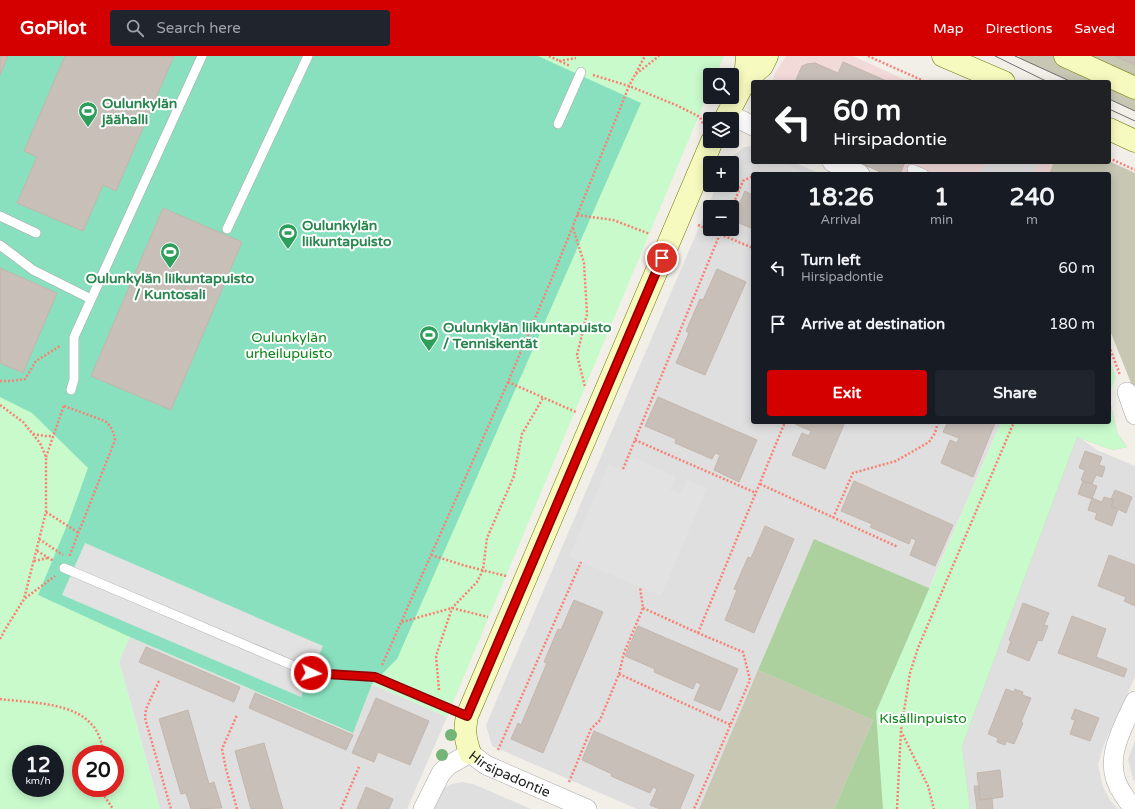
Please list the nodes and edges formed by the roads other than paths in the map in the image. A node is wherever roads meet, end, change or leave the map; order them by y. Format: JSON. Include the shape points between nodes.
{"nodes":[{"id":1,"x":202,"y":56,"type":"edge"},
{"id":2,"x":308,"y":56,"type":"edge"},
{"id":3,"x":747,"y":56,"type":"edge"},
{"id":4,"x":767,"y":56,"type":"edge"},
{"id":5,"x":943,"y":56,"type":"edge"},
{"id":6,"x":1065,"y":56,"type":"edge"},
{"id":7,"x":581,"y":72,"type":"road end"},
{"id":8,"x":999,"y":80,"type":"edge"},
{"id":9,"x":745,"y":81,"type":"junction"},
{"id":10,"x":1135,"y":88,"type":"edge"},
{"id":11,"x":729,"y":112,"type":"edge"},
{"id":12,"x":739,"y":121,"type":"edge"},
{"id":13,"x":558,"y":124,"type":"dead end"},
{"id":14,"x":751,"y":125,"type":"edge"},
{"id":15,"x":1111,"y":130,"type":"edge"},
{"id":16,"x":1135,"y":141,"type":"edge"},
{"id":17,"x":703,"y":145,"type":"edge"},
{"id":18,"x":836,"y":167,"type":"edge"},
{"id":19,"x":912,"y":169,"type":"dead end"},
{"id":20,"x":853,"y":172,"type":"edge"},
{"id":21,"x":919,"y":172,"type":"edge"},
{"id":22,"x":0,"y":216,"type":"edge"},
{"id":23,"x":227,"y":229,"type":"dead end"},
{"id":24,"x":36,"y":233,"type":"dead end"},
{"id":25,"x":0,"y":245,"type":"edge"},
{"id":26,"x":92,"y":299,"type":"junction"},
{"id":27,"x":71,"y":390,"type":"road end"},
{"id":28,"x":1127,"y":392,"type":"road end"},
{"id":29,"x":1135,"y":415,"type":"edge"},
{"id":30,"x":64,"y":568,"type":"road end"},
{"id":31,"x":1135,"y":701,"type":"edge"},
{"id":32,"x":467,"y":716,"type":"junction"},
{"id":33,"x":470,"y":753,"type":"junction"},
{"id":34,"x":1135,"y":808,"type":"edge"},
{"id":35,"x":423,"y":809,"type":"edge"},
{"id":36,"x":587,"y":809,"type":"edge"}],
"edges":[{"from":1,"to":26,"type":"lane"},
{"from":2,"to":23,"type":"lane"},
{"from":3,"to":9,"type":"street"},
{"from":4,"to":9,"type":"street","via":[[762,66]]},
{"from":5,"to":8,"type":"street"},
{"from":6,"to":10,"type":"street"},
{"from":7,"to":13,"type":"lane"},
{"from":9,"to":11,"type":"street"},
{"from":12,"to":14,"type":"street"},
{"from":15,"to":16,"type":"street"},
{"from":17,"to":32,"type":"street","name":"Hirsipadontie"},
{"from":18,"to":20,"type":"street"},
{"from":19,"to":21,"type":"lane"},
{"from":22,"to":24,"type":"lane"},
{"from":25,"to":26,"type":"lane","via":[[33,270]]},
{"from":26,"to":27,"type":"lane","via":[[74,338],[74,379]]},
{"from":28,"to":29,"type":"street"},
{"from":30,"to":32,"type":"lane","via":[[311,673],[375,677]]},
{"from":31,"to":34,"type":"street","via":[[1121,730],[1112,762],[1119,789]]},
{"from":32,"to":33,"type":"street","name":"Hirsipadontie","via":[[464,728]]},
{"from":33,"to":35,"type":"street","via":[[449,765],[441,773]]},
{"from":33,"to":36,"type":"street","name":"Hirsipadontie","via":[[486,765]]}]}
